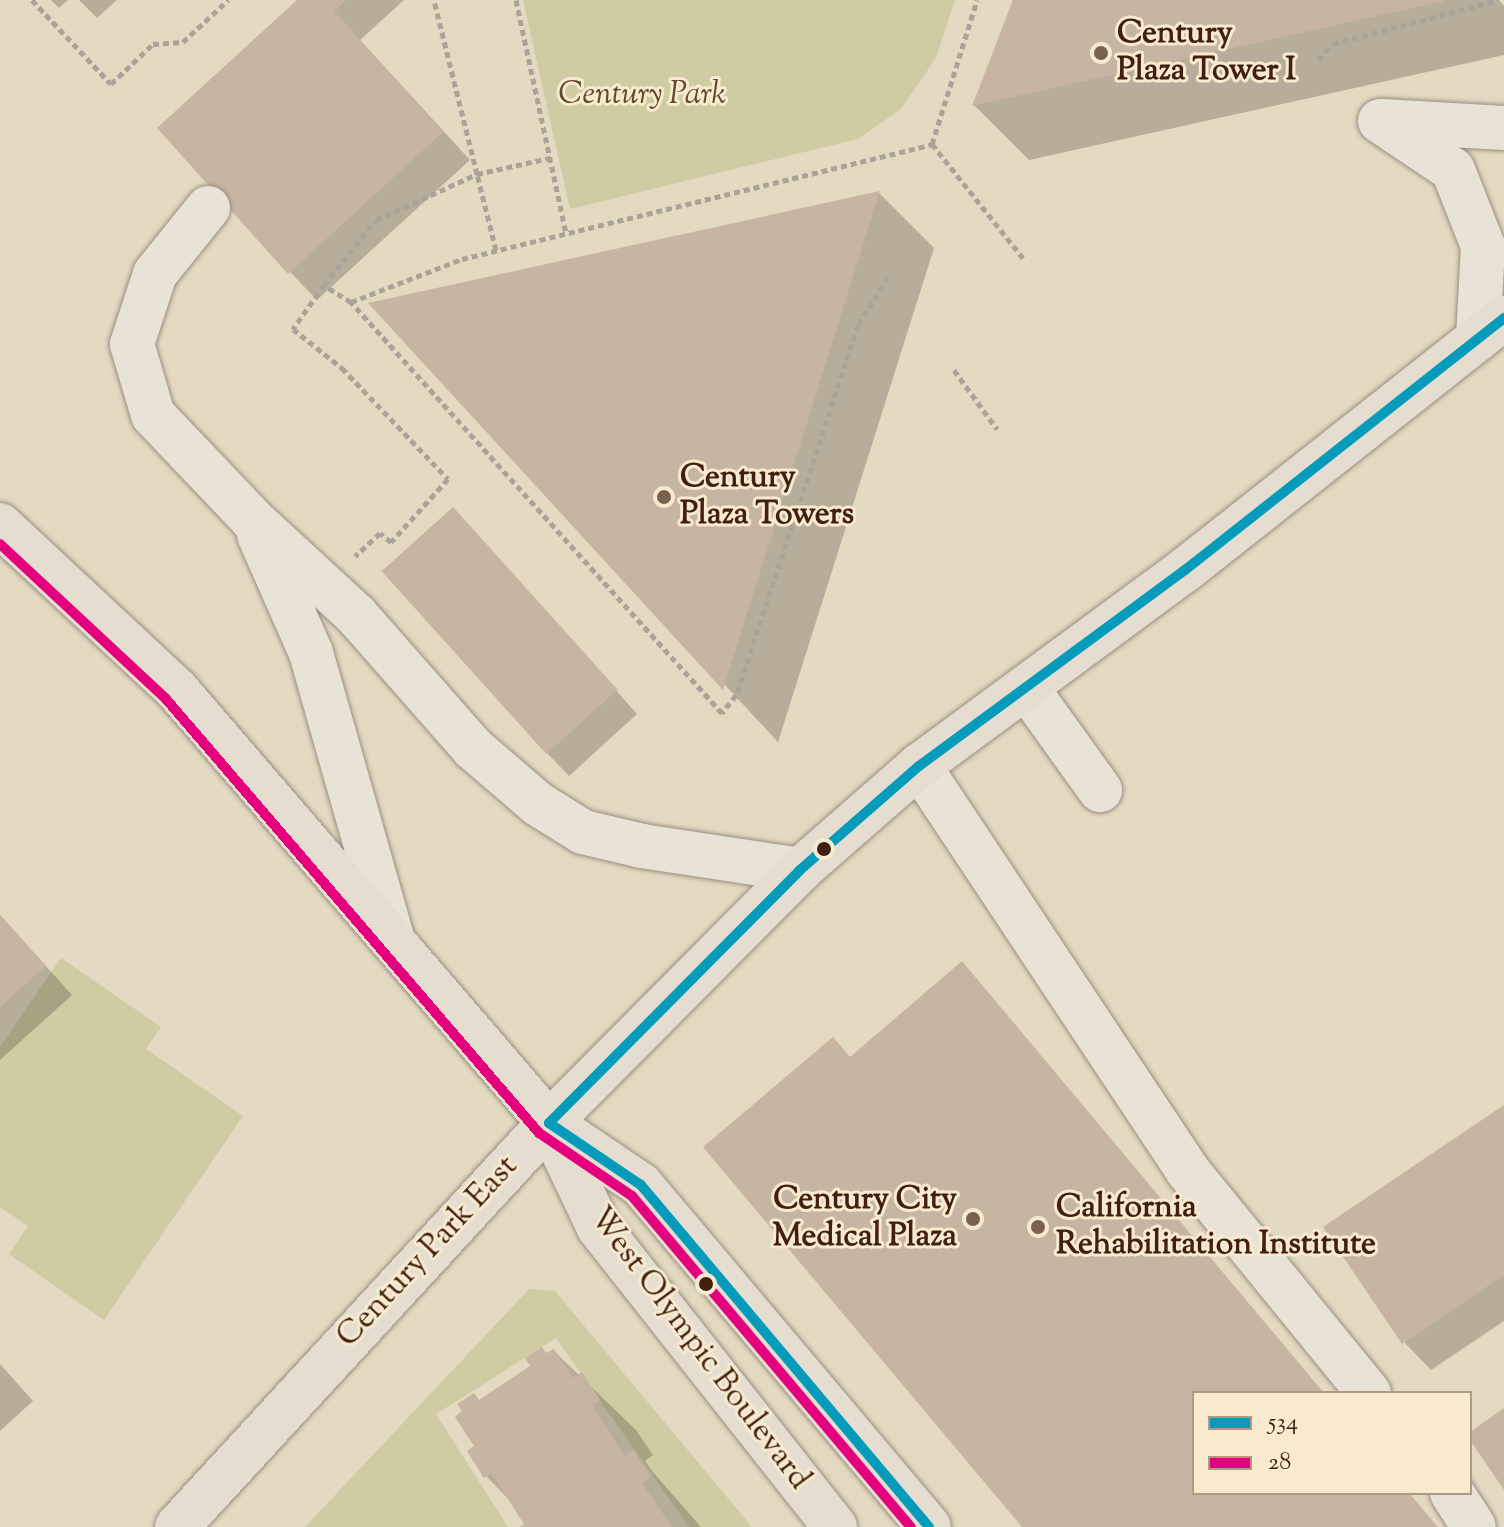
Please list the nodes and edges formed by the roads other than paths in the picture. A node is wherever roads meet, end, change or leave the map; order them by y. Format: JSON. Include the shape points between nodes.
{"nodes":[{"id":1,"x":1504,"y":128,"type":"edge"},
{"id":2,"x":208,"y":208,"type":"dead end"},
{"id":3,"x":1491,"y":329,"type":"edge"},
{"id":4,"x":252,"y":519,"type":"junction"},
{"id":5,"x":0,"y":525,"type":"edge"},
{"id":6,"x":1026,"y":687,"type":"junction"},
{"id":7,"x":919,"y":766,"type":"junction"},
{"id":8,"x":1100,"y":790,"type":"dead end"},
{"id":9,"x":800,"y":870,"type":"junction"},
{"id":10,"x":392,"y":938,"type":"junction"},
{"id":11,"x":549,"y":1123,"type":"junction"},
{"id":12,"x":1367,"y":1391,"type":"edge"},
{"id":13,"x":1453,"y":1495,"type":"edge"},
{"id":14,"x":177,"y":1527,"type":"edge"},
{"id":15,"x":835,"y":1527,"type":"edge"},
{"id":16,"x":929,"y":1527,"type":"edge"},
{"id":17,"x":1474,"y":1527,"type":"edge"}],
"edges":[{"from":1,"to":3,"type":"lane","via":[[1380,121],[1453,170],[1483,246]]},
{"from":2,"to":4,"type":"lane","via":[[155,274],[132,344],[153,415]]},
{"from":3,"to":6,"type":"main road","name":"Century Park East","via":[[1185,570]]},
{"from":4,"to":9,"type":"lane","via":[[357,616],[473,748],[538,804],[583,832]]},
{"from":4,"to":10,"type":"lane","via":[[311,653]]},
{"from":5,"to":10,"type":"main road","name":"West Olympic Boulevard","via":[[176,689]]},
{"from":6,"to":7,"type":"main road","name":"Century Park East"},
{"from":6,"to":8,"type":"lane"},
{"from":7,"to":9,"type":"main road","name":"Century Park East"},
{"from":7,"to":12,"type":"lane","via":[[1187,1170]]},
{"from":9,"to":11,"type":"main road","name":"Century Park East"},
{"from":10,"to":11,"type":"main road","name":"West Olympic Boulevard"},
{"from":11,"to":14,"type":"main road","name":"Century Park East"},
{"from":11,"to":15,"type":"main road","name":"West Olympic Boulevard","via":[[599,1228]]},
{"from":11,"to":16,"type":"main road","name":"West Olympic Boulevard","via":[[641,1185]]},
{"from":13,"to":17,"type":"lane"}]}
